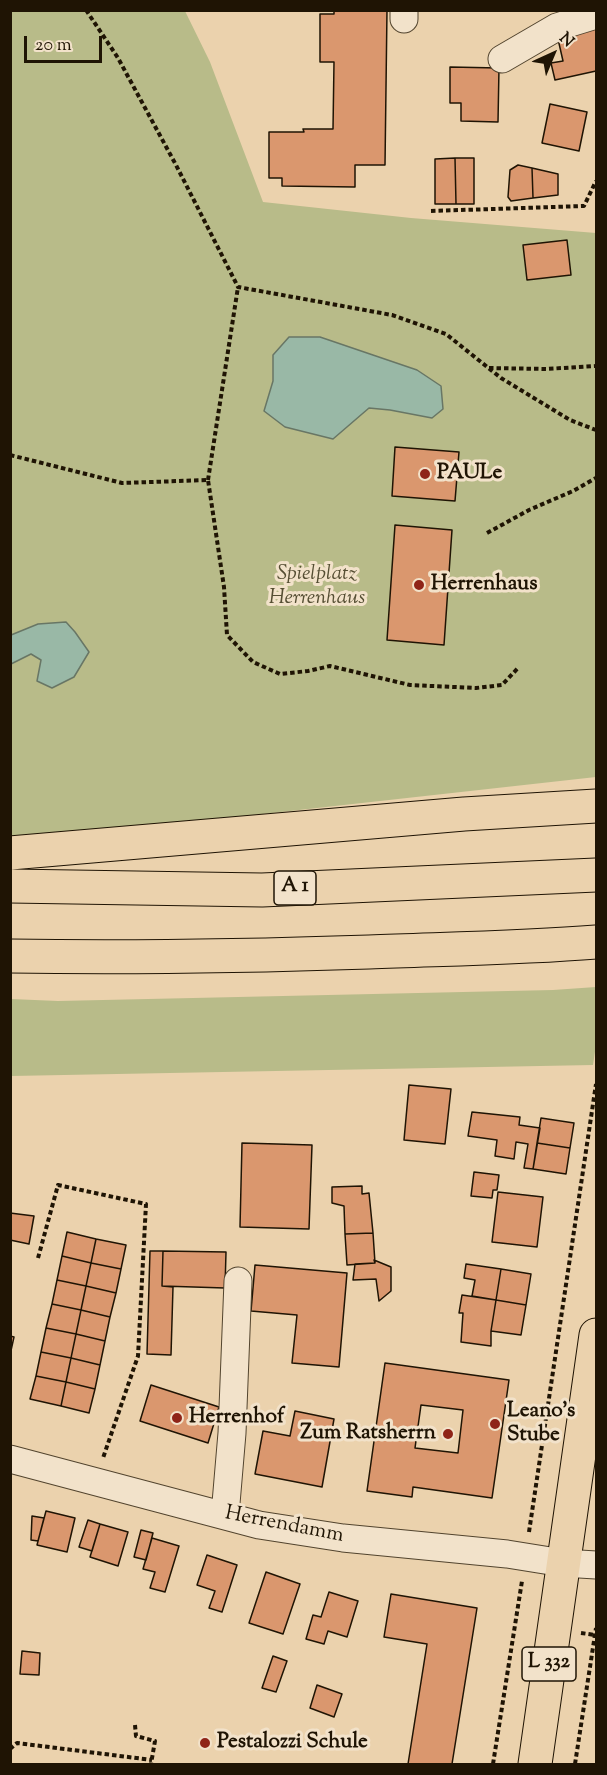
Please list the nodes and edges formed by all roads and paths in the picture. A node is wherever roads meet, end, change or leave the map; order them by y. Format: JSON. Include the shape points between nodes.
{"nodes":[{"id":1,"x":86,"y":10,"type":"edge"},
{"id":2,"x":597,"y":15,"type":"edge"},
{"id":3,"x":502,"y":58,"type":"dead end"},
{"id":4,"x":597,"y":181,"type":"edge"},
{"id":5,"x":431,"y":212,"type":"dead end"},
{"id":6,"x":238,"y":286,"type":"junction"},
{"id":7,"x":597,"y":366,"type":"edge"},
{"id":8,"x":489,"y":368,"type":"junction"},
{"id":9,"x":597,"y":430,"type":"edge"},
{"id":10,"x":10,"y":454,"type":"edge"},
{"id":11,"x":597,"y":478,"type":"edge"},
{"id":12,"x":208,"y":480,"type":"junction"},
{"id":13,"x":487,"y":533,"type":"dead end"},
{"id":14,"x":518,"y":668,"type":"dead end"},
{"id":15,"x":583,"y":806,"type":"edge"},
{"id":16,"x":10,"y":853,"type":"edge"},
{"id":17,"x":588,"y":876,"type":"edge"},
{"id":18,"x":10,"y":886,"type":"edge"},
{"id":19,"x":597,"y":942,"type":"edge"},
{"id":20,"x":10,"y":956,"type":"edge"},
{"id":21,"x":597,"y":1084,"type":"edge"},
{"id":22,"x":38,"y":1258,"type":"dead end"},
{"id":23,"x":238,"y":1281,"type":"dead end"},
{"id":24,"x":597,"y":1335,"type":"edge"},
{"id":25,"x":10,"y":1459,"type":"edge"},
{"id":26,"x":96,"y":1480,"type":"junction"},
{"id":27,"x":225,"y":1515,"type":"junction"},
{"id":28,"x":525,"y":1557,"type":"junction"},
{"id":29,"x":563,"y":1563,"type":"junction"},
{"id":30,"x":597,"y":1565,"type":"edge"},
{"id":31,"x":597,"y":1628,"type":"edge"},
{"id":32,"x":135,"y":1725,"type":"dead end"},
{"id":33,"x":10,"y":1749,"type":"edge"},
{"id":34,"x":151,"y":1762,"type":"edge"},
{"id":35,"x":493,"y":1764,"type":"edge"},
{"id":36,"x":535,"y":1764,"type":"edge"},
{"id":37,"x":575,"y":1764,"type":"edge"}],
"edges":[{"from":1,"to":6,"type":"path","via":[[124,68]]},
{"from":2,"to":3,"type":"street","via":[[558,27]]},
{"from":4,"to":5,"type":"path","via":[[584,206]]},
{"from":6,"to":8,"type":"path","via":[[392,315],[446,334]]},
{"from":6,"to":12,"type":"path"},
{"from":7,"to":8,"type":"path"},
{"from":8,"to":9,"type":"path","via":[[570,420]]},
{"from":10,"to":12,"type":"path","via":[[122,483]]},
{"from":11,"to":13,"type":"path"},
{"from":12,"to":14,"type":"path","via":[[224,587],[226,635],[253,662],[280,674],[330,666],[410,685],[476,688],[502,685]]},
{"from":15,"to":16,"type":"main road"},
{"from":17,"to":18,"type":"main road","number":"A 1","via":[[262,890]]},
{"from":19,"to":20,"type":"main road","via":[[271,955]]},
{"from":21,"to":28,"type":"path"},
{"from":22,"to":26,"type":"path","via":[[58,1185],[146,1204],[138,1356]]},
{"from":23,"to":27,"type":"street"},
{"from":24,"to":29,"type":"main road","number":"L 332"},
{"from":25,"to":26,"type":"street","name":"Herrendamm"},
{"from":26,"to":27,"type":"street","name":"Herrendamm"},
{"from":27,"to":28,"type":"street","name":"Herrendamm","via":[[259,1525],[343,1538]]},
{"from":28,"to":29,"type":"street","name":"Herrendamm"},
{"from":28,"to":35,"type":"path"},
{"from":29,"to":30,"type":"street","name":"Herrendamm"},
{"from":29,"to":36,"type":"main road","number":"L 332"},
{"from":31,"to":37,"type":"path"},
{"from":32,"to":34,"type":"path","via":[[136,1736],[155,1741]]},
{"from":33,"to":34,"type":"path","via":[[16,1743]]}]}
